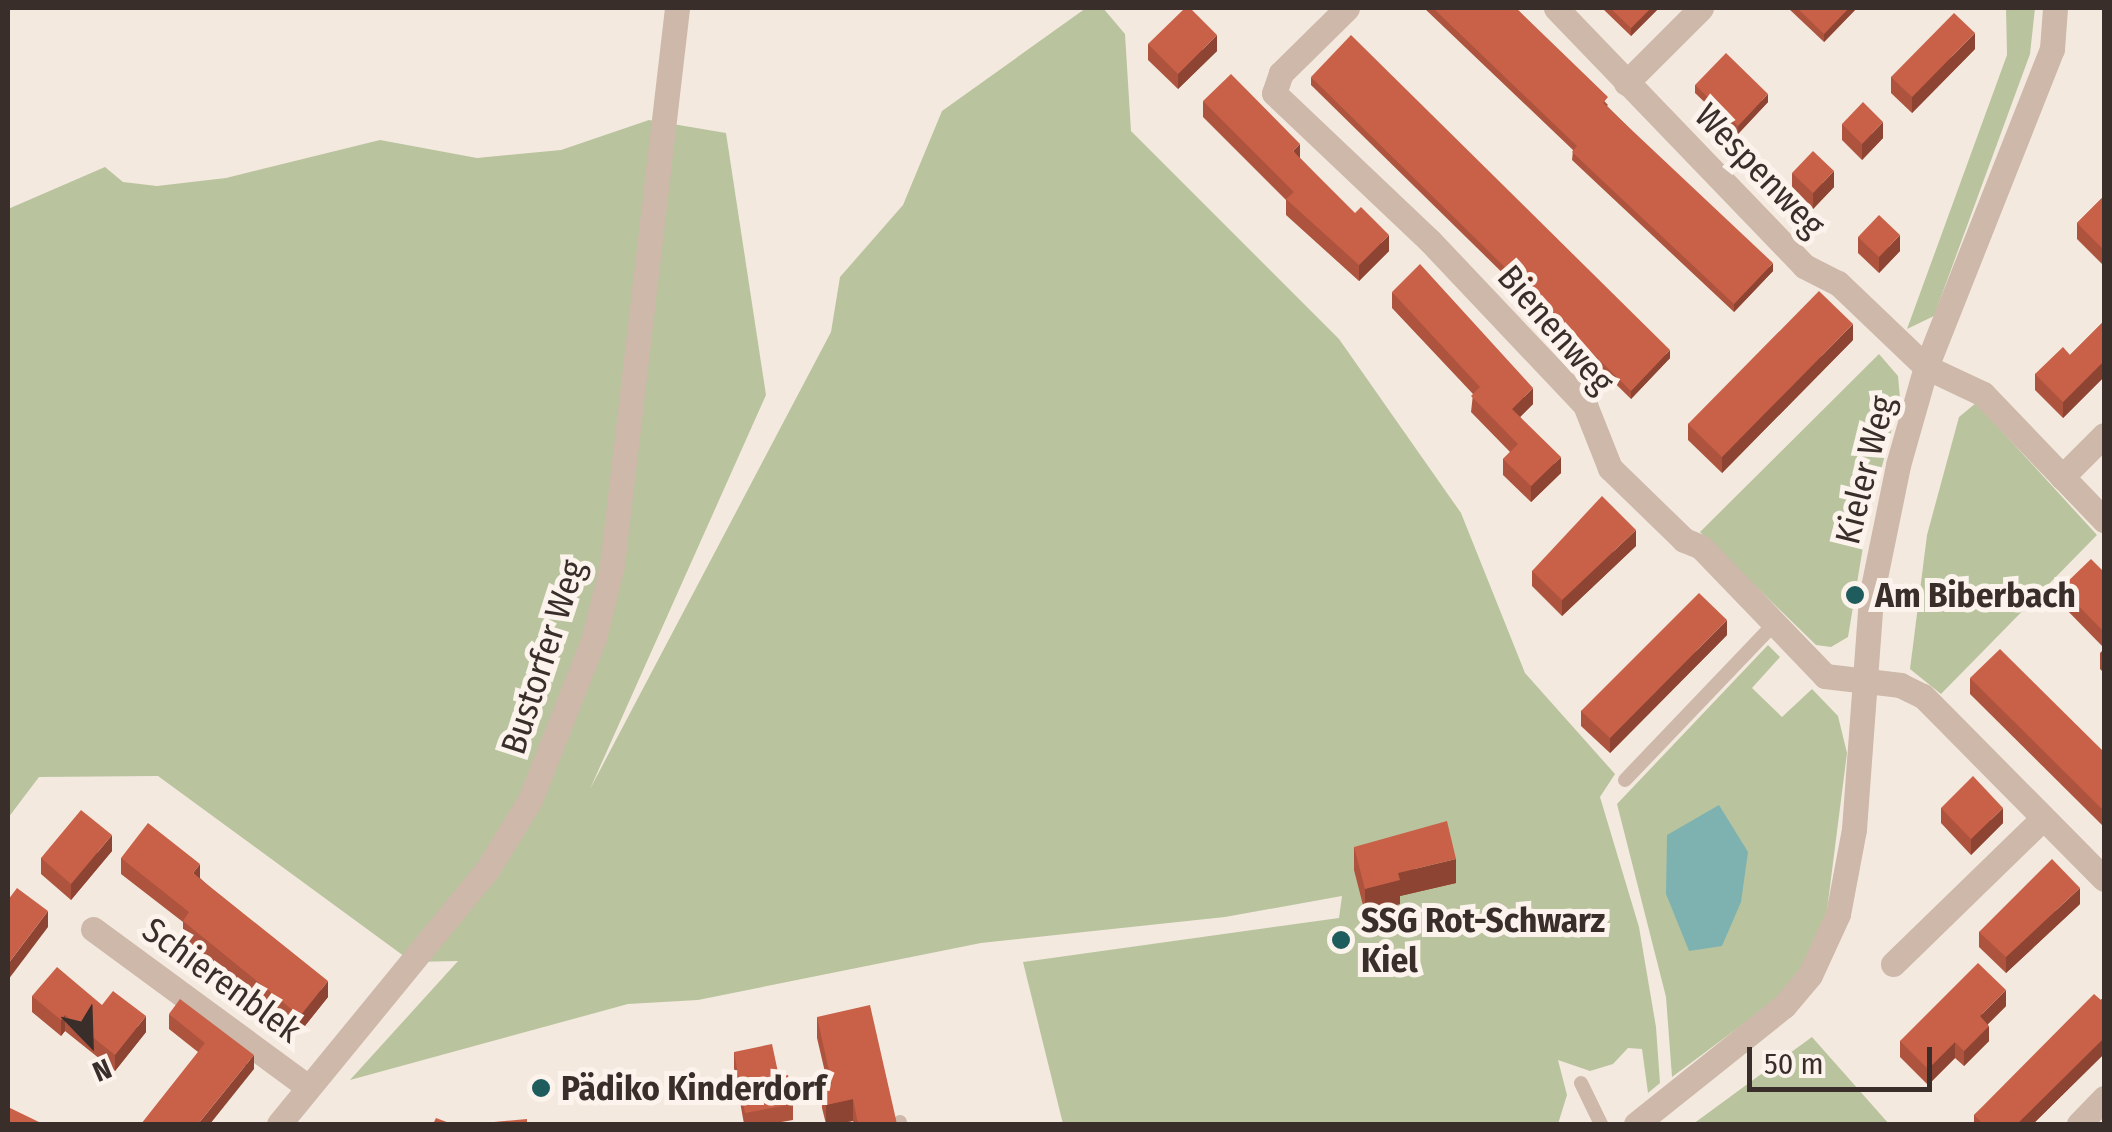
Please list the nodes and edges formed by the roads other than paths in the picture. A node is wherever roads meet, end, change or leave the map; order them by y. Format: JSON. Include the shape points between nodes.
{"nodes":[{"id":1,"x":677,"y":8,"type":"edge"},
{"id":2,"x":1348,"y":8,"type":"edge"},
{"id":3,"x":1556,"y":8,"type":"edge"},
{"id":4,"x":1701,"y":8,"type":"edge"},
{"id":5,"x":2054,"y":8,"type":"edge"},
{"id":6,"x":1626,"y":83,"type":"junction"},
{"id":7,"x":1926,"y":368,"type":"junction"},
{"id":8,"x":2104,"y":435,"type":"edge"},
{"id":9,"x":2062,"y":477,"type":"junction"},
{"id":10,"x":2104,"y":520,"type":"edge"},
{"id":11,"x":1776,"y":622,"type":"junction"},
{"id":12,"x":1865,"y":681,"type":"junction"},
{"id":13,"x":1625,"y":780,"type":"dead end"},
{"id":14,"x":2043,"y":818,"type":"junction"},
{"id":15,"x":2104,"y":879,"type":"edge"},
{"id":16,"x":93,"y":928,"type":"dead end"},
{"id":17,"x":1893,"y":964,"type":"dead end"},
{"id":18,"x":1581,"y":1083,"type":"dead end"},
{"id":19,"x":308,"y":1087,"type":"junction"},
{"id":20,"x":2104,"y":1098,"type":"edge"},
{"id":21,"x":279,"y":1124,"type":"edge"},
{"id":22,"x":1602,"y":1124,"type":"edge"},
{"id":23,"x":1636,"y":1124,"type":"edge"},
{"id":24,"x":2079,"y":1124,"type":"edge"}],
"edges":[{"from":1,"to":19,"type":"street","name":"Bustorfer Weg","via":[[612,565],[594,638],[530,800],[488,870]]},
{"from":2,"to":11,"type":"street","name":"Bienenweg","via":[[1282,73],[1274,93],[1430,241],[1585,405],[1610,468]]},
{"from":3,"to":6,"type":"street","name":"Wespenweg"},
{"from":4,"to":6,"type":"street"},
{"from":5,"to":7,"type":"street","name":"Kieler Weg","via":[[2052,49]]},
{"from":6,"to":7,"type":"street","name":"Wespenweg","via":[[1804,266],[1838,283]]},
{"from":7,"to":9,"type":"street","via":[[1983,394]]},
{"from":7,"to":12,"type":"street","name":"Kieler Weg","via":[[1871,596]]},
{"from":8,"to":9,"type":"street"},
{"from":9,"to":10,"type":"street"},
{"from":11,"to":12,"type":"street","name":"Bienenweg","via":[[1825,676]]},
{"from":11,"to":13,"type":"lane"},
{"from":12,"to":14,"type":"street","name":"Bienenweg","via":[[1923,696]]},
{"from":12,"to":23,"type":"street","name":"Kieler Weg","via":[[1854,829],[1838,914],[1810,975],[1784,1006]]},
{"from":14,"to":15,"type":"street","name":"Bienenweg"},
{"from":14,"to":17,"type":"street"},
{"from":16,"to":19,"type":"street","name":"Schierenblek"},
{"from":18,"to":22,"type":"lane"},
{"from":19,"to":21,"type":"street","name":"Bustorfer Weg"},
{"from":20,"to":24,"type":"street"}]}
